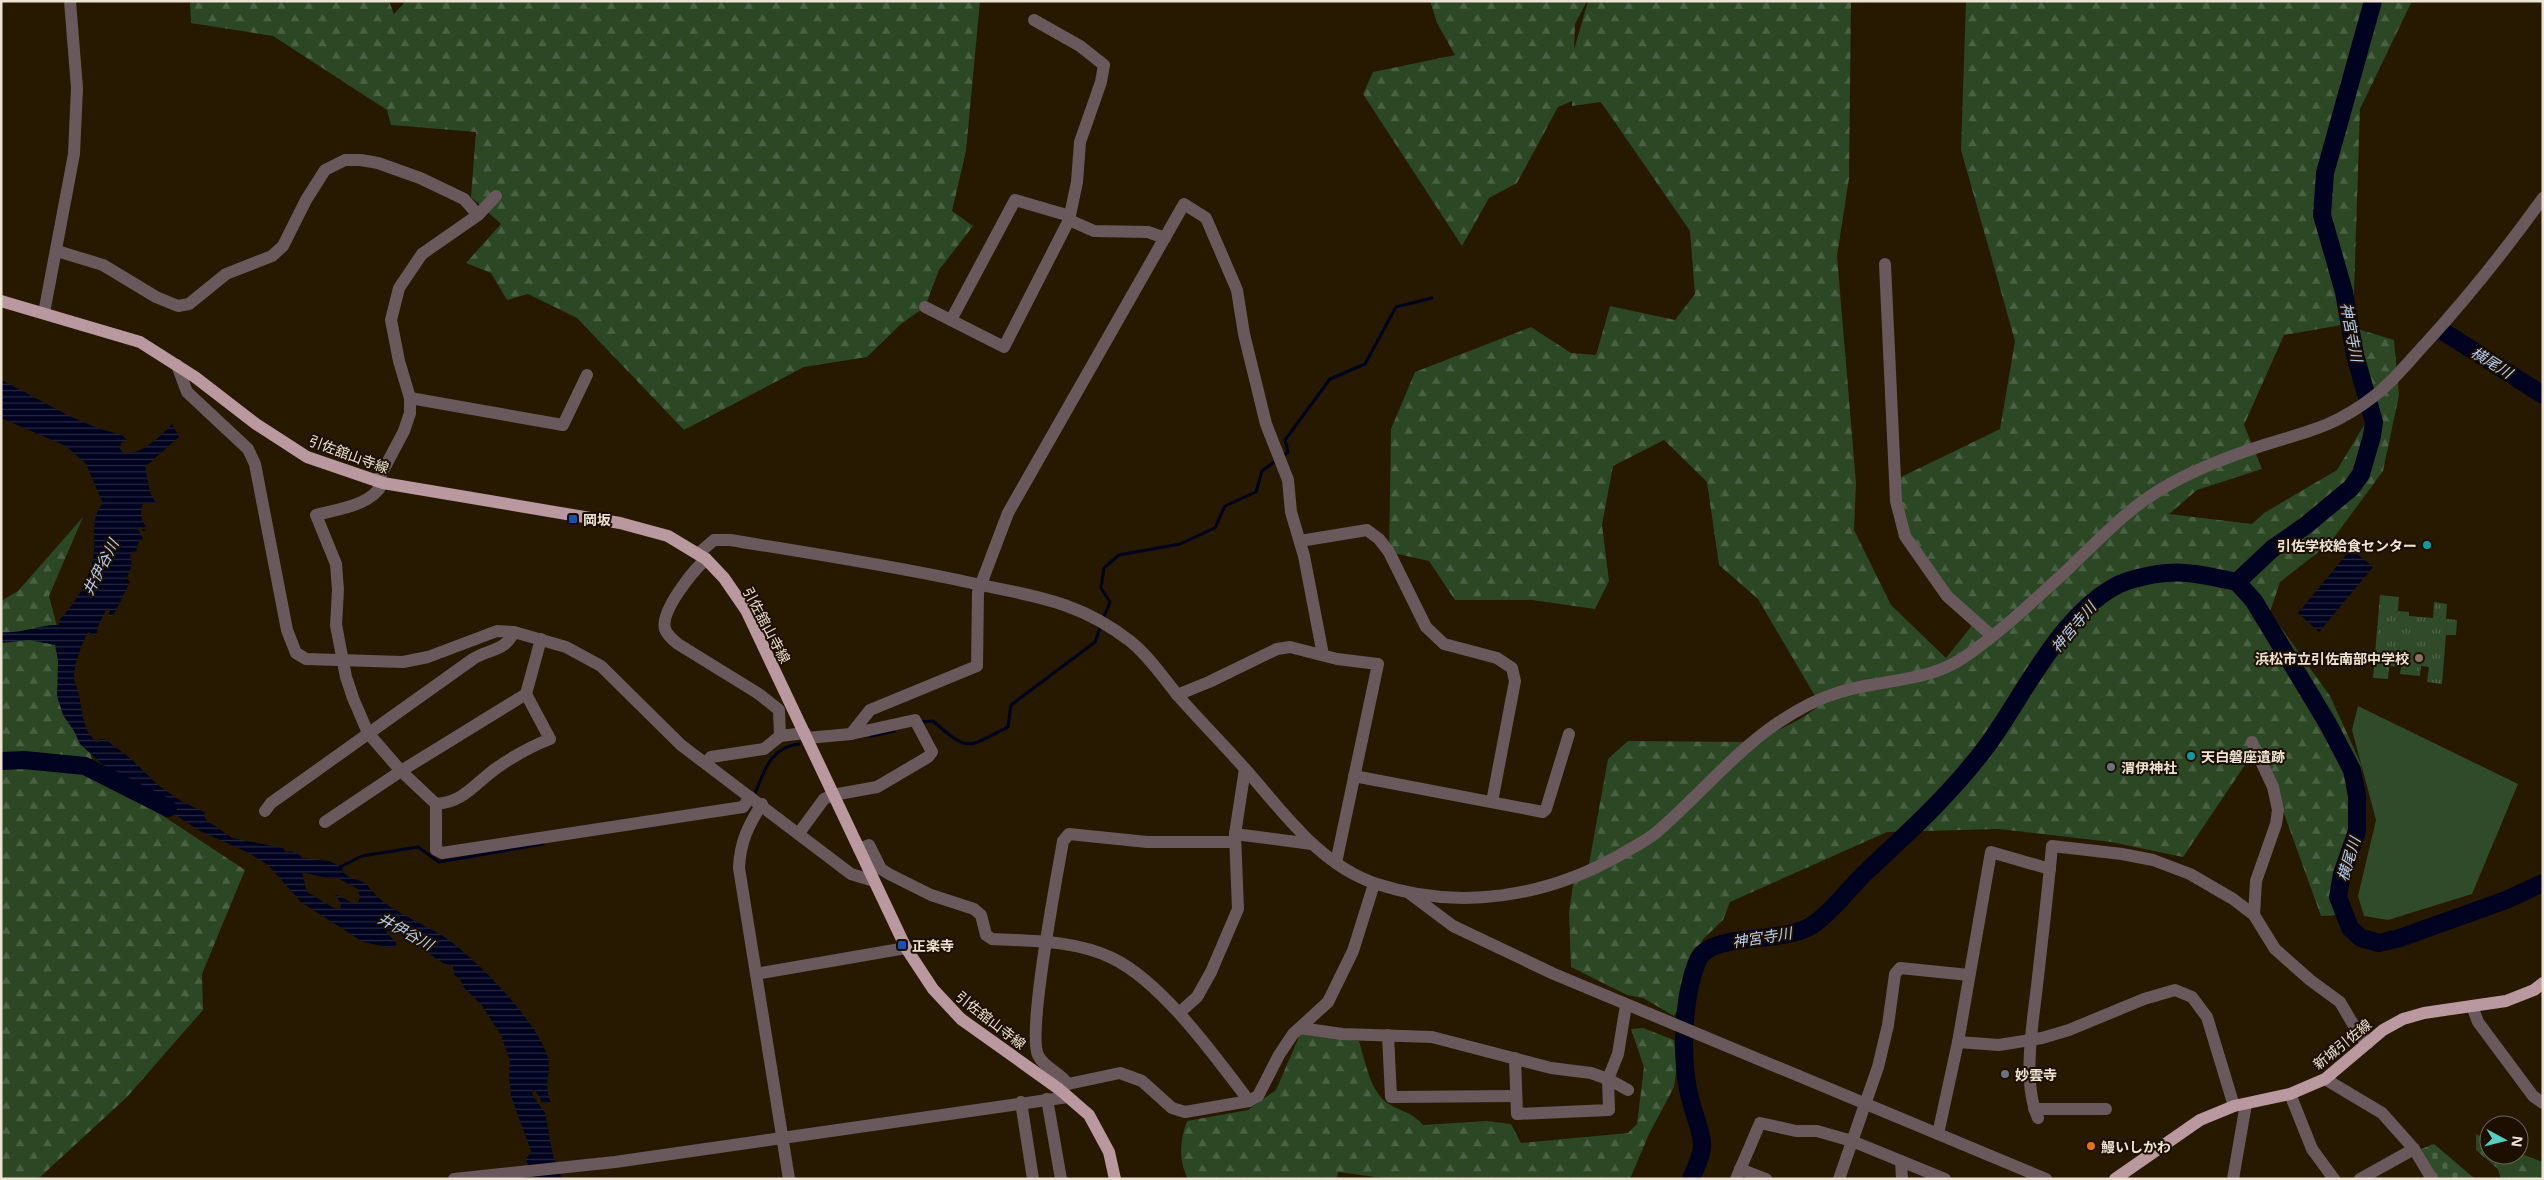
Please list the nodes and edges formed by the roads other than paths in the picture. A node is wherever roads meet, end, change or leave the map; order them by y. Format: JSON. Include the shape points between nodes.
{"nodes":[{"id":1,"x":70,"y":1,"type":"edge"},
{"id":2,"x":1034,"y":20,"type":"dead end"},
{"id":3,"x":496,"y":196,"type":"dead end"},
{"id":4,"x":2543,"y":198,"type":"edge"},
{"id":5,"x":478,"y":215,"type":"junction"},
{"id":6,"x":1069,"y":218,"type":"junction"},
{"id":7,"x":1165,"y":238,"type":"junction"},
{"id":8,"x":57,"y":251,"type":"junction"},
{"id":9,"x":1885,"y":264,"type":"dead end"},
{"id":10,"x":1,"y":301,"type":"edge"},
{"id":11,"x":925,"y":307,"type":"dead end"},
{"id":12,"x":44,"y":313,"type":"junction"},
{"id":13,"x":951,"y":320,"type":"junction"},
{"id":14,"x":177,"y":365,"type":"junction"},
{"id":15,"x":587,"y":375,"type":"dead end"},
{"id":16,"x":410,"y":398,"type":"junction"},
{"id":17,"x":380,"y":483,"type":"junction"},
{"id":18,"x":1300,"y":542,"type":"junction"},
{"id":19,"x":702,"y":556,"type":"junction"},
{"id":20,"x":981,"y":585,"type":"junction"},
{"id":21,"x":514,"y":632,"type":"junction"},
{"id":22,"x":1992,"y":636,"type":"junction"},
{"id":23,"x":541,"y":639,"type":"junction"},
{"id":24,"x":1323,"y":655,"type":"junction"},
{"id":25,"x":344,"y":660,"type":"junction"},
{"id":26,"x":526,"y":694,"type":"junction"},
{"id":27,"x":1177,"y":695,"type":"junction"},
{"id":28,"x":368,"y":733,"type":"junction"},
{"id":29,"x":851,"y":734,"type":"junction"},
{"id":30,"x":1569,"y":734,"type":"dead end"},
{"id":31,"x":780,"y":736,"type":"junction"},
{"id":32,"x":806,"y":736,"type":"junction"},
{"id":33,"x":2252,"y":742,"type":"dead end"},
{"id":34,"x":706,"y":763,"type":"junction"},
{"id":35,"x":1245,"y":768,"type":"junction"},
{"id":36,"x":400,"y":771,"type":"junction"},
{"id":37,"x":1354,"y":776,"type":"junction"},
{"id":38,"x":833,"y":795,"type":"junction"},
{"id":39,"x":750,"y":796,"type":"junction"},
{"id":40,"x":1492,"y":802,"type":"junction"},
{"id":41,"x":436,"y":804,"type":"junction"},
{"id":42,"x":762,"y":804,"type":"junction"},
{"id":43,"x":265,"y":811,"type":"dead end"},
{"id":44,"x":325,"y":822,"type":"dead end"},
{"id":45,"x":799,"y":833,"type":"junction"},
{"id":46,"x":1235,"y":838,"type":"junction"},
{"id":47,"x":1312,"y":844,"type":"junction"},
{"id":48,"x":859,"y":849,"type":"junction"},
{"id":49,"x":1336,"y":863,"type":"junction"},
{"id":50,"x":2050,"y":869,"type":"junction"},
{"id":51,"x":874,"y":881,"type":"junction"},
{"id":52,"x":1374,"y":884,"type":"junction"},
{"id":53,"x":1408,"y":892,"type":"junction"},
{"id":54,"x":2254,"y":915,"type":"junction"},
{"id":55,"x":1047,"y":942,"type":"junction"},
{"id":56,"x":906,"y":948,"type":"junction"},
{"id":57,"x":756,"y":974,"type":"junction"},
{"id":58,"x":1969,"y":975,"type":"junction"},
{"id":59,"x":2543,"y":983,"type":"edge"},
{"id":60,"x":1626,"y":1005,"type":"junction"},
{"id":61,"x":2472,"y":1006,"type":"junction"},
{"id":62,"x":1179,"y":1013,"type":"junction"},
{"id":63,"x":1300,"y":1028,"type":"junction"},
{"id":64,"x":1388,"y":1035,"type":"junction"},
{"id":65,"x":2032,"y":1039,"type":"junction"},
{"id":66,"x":1958,"y":1042,"type":"junction"},
{"id":67,"x":2368,"y":1043,"type":"junction"},
{"id":68,"x":1515,"y":1058,"type":"junction"},
{"id":69,"x":1608,"y":1079,"type":"junction"},
{"id":70,"x":2325,"y":1079,"type":"junction"},
{"id":71,"x":1065,"y":1090,"type":"junction"},
{"id":72,"x":1628,"y":1090,"type":"dead end"},
{"id":73,"x":2290,"y":1094,"type":"junction"},
{"id":74,"x":1516,"y":1096,"type":"junction"},
{"id":75,"x":1047,"y":1099,"type":"junction"},
{"id":76,"x":1249,"y":1101,"type":"junction"},
{"id":77,"x":1021,"y":1102,"type":"junction"},
{"id":78,"x":1865,"y":1102,"type":"junction"},
{"id":79,"x":2543,"y":1103,"type":"edge"},
{"id":80,"x":2240,"y":1105,"type":"junction"},
{"id":81,"x":2106,"y":1109,"type":"dead end"},
{"id":82,"x":1938,"y":1134,"type":"junction"},
{"id":83,"x":783,"y":1137,"type":"junction"},
{"id":84,"x":1852,"y":1141,"type":"junction"},
{"id":85,"x":2414,"y":1149,"type":"junction"},
{"id":86,"x":1901,"y":1161,"type":"junction"},
{"id":87,"x":1738,"y":1174,"type":"edge"},
{"id":88,"x":454,"y":1179,"type":"edge"},
{"id":89,"x":789,"y":1179,"type":"edge"},
{"id":90,"x":1033,"y":1179,"type":"edge"},
{"id":91,"x":1060,"y":1179,"type":"edge"},
{"id":92,"x":1115,"y":1179,"type":"edge"},
{"id":93,"x":1766,"y":1179,"type":"edge"},
{"id":94,"x":1839,"y":1179,"type":"edge"},
{"id":95,"x":1902,"y":1179,"type":"edge"},
{"id":96,"x":1945,"y":1179,"type":"edge"},
{"id":97,"x":2046,"y":1179,"type":"edge"},
{"id":98,"x":2115,"y":1179,"type":"edge"},
{"id":99,"x":2233,"y":1179,"type":"edge"},
{"id":100,"x":2334,"y":1179,"type":"edge"},
{"id":101,"x":2360,"y":1179,"type":"edge"},
{"id":102,"x":2432,"y":1179,"type":"edge"}],
"edges":[{"from":1,"to":8,"type":"street","via":[[77,88],[74,144]]},
{"from":2,"to":6,"type":"street","via":[[1080,46],[1104,65],[1080,142],[1077,182]]},
{"from":3,"to":5,"type":"street"},
{"from":4,"to":22,"type":"street","via":[[2450,316],[2379,392],[2350,413],[2315,431],[2257,447],[2174,481],[2137,504]]},
{"from":5,"to":8,"type":"street","via":[[464,199],[420,178],[378,163],[345,160],[325,170],[282,246],[272,256],[226,274],[189,304],[178,306],[156,297],[103,265]]},
{"from":5,"to":16,"type":"street","via":[[422,254],[399,288],[391,320]]},
{"from":6,"to":7,"type":"street","via":[[1094,231],[1148,232]]},
{"from":6,"to":13,"type":"street","via":[[1015,200]]},
{"from":6,"to":13,"type":"street","via":[[1004,347]]},
{"from":7,"to":18,"type":"street","via":[[1184,204],[1206,218],[1212,231],[1237,290],[1266,424],[1288,480],[1291,512]]},
{"from":7,"to":20,"type":"street","via":[[1008,512]]},
{"from":8,"to":12,"type":"street"},
{"from":9,"to":22,"type":"street","via":[[1896,501],[1906,536],[1947,596]]},
{"from":10,"to":12,"type":"main road","name":"引佐舘山寺線"},
{"from":11,"to":13,"type":"street"},
{"from":12,"to":14,"type":"main road","name":"引佐舘山寺線","via":[[140,342]]},
{"from":14,"to":17,"type":"main road","name":"引佐舘山寺線","via":[[256,424],[307,457]]},
{"from":14,"to":25,"type":"street","via":[[187,392],[248,449],[255,464],[287,630],[296,653],[306,659]]},
{"from":15,"to":16,"type":"street","via":[[563,425]]},
{"from":16,"to":17,"type":"street","via":[[410,414]]},
{"from":17,"to":19,"type":"main road","name":"引佐舘山寺線","via":[[620,523],[668,536]]},
{"from":17,"to":25,"type":"street","via":[[378,493],[367,499],[316,516],[336,564],[336,625]]},
{"from":18,"to":24,"type":"street"},
{"from":18,"to":40,"type":"street","via":[[1368,530],[1389,552],[1426,627],[1444,644],[1497,658],[1512,668],[1515,682]]},
{"from":19,"to":20,"type":"street","via":[[714,540],[730,540]]},
{"from":19,"to":31,"type":"street","via":[[672,603],[664,627],[678,644],[779,710]]},
{"from":19,"to":32,"type":"main road","name":"引佐舘山寺線","via":[[724,578],[746,610]]},
{"from":20,"to":27,"type":"street","via":[[1048,598],[1079,610],[1131,642],[1153,663]]},
{"from":20,"to":29,"type":"street","via":[[976,600],[977,666],[870,710]]},
{"from":21,"to":23,"type":"street"},
{"from":21,"to":25,"type":"street","via":[[497,631],[482,635],[428,657],[403,662]]},
{"from":21,"to":28,"type":"street","via":[[508,643],[498,650],[486,651],[473,659]]},
{"from":22,"to":53,"type":"street","via":[[1958,662],[1923,676],[1839,692],[1795,712],[1771,727],[1652,836],[1565,882],[1509,895],[1454,900]]},
{"from":23,"to":26,"type":"street"},
{"from":23,"to":34,"type":"street","via":[[566,647],[601,666],[681,745]]},
{"from":24,"to":27,"type":"street","via":[[1290,647],[1277,649]]},
{"from":24,"to":37,"type":"street","via":[[1378,664]]},
{"from":25,"to":28,"type":"street","via":[[346,677]]},
{"from":26,"to":36,"type":"street"},
{"from":26,"to":41,"type":"street","via":[[550,739],[497,768],[462,796]]},
{"from":27,"to":35,"type":"street"},
{"from":28,"to":36,"type":"street"},
{"from":28,"to":43,"type":"street","via":[[271,803]]},
{"from":29,"to":32,"type":"street"},
{"from":29,"to":38,"type":"street","via":[[915,720],[932,752],[878,788]]},
{"from":30,"to":40,"type":"street","via":[[1543,812]]},
{"from":31,"to":32,"type":"street"},
{"from":31,"to":34,"type":"street","via":[[764,749],[711,757]]},
{"from":32,"to":38,"type":"main road","name":"引佐舘山寺線"},
{"from":33,"to":54,"type":"street","via":[[2273,787],[2278,810],[2256,881]]},
{"from":34,"to":39,"type":"street"},
{"from":35,"to":46,"type":"street"},
{"from":35,"to":47,"type":"street"},
{"from":36,"to":41,"type":"street"},
{"from":36,"to":44,"type":"street"},
{"from":37,"to":40,"type":"street"},
{"from":37,"to":49,"type":"street"},
{"from":38,"to":45,"type":"street","via":[[824,800]]},
{"from":38,"to":48,"type":"main road","name":"引佐舘山寺線"},
{"from":39,"to":41,"type":"street","via":[[743,807],[442,853],[436,850]]},
{"from":39,"to":42,"type":"street"},
{"from":42,"to":45,"type":"street"},
{"from":42,"to":57,"type":"street","via":[[742,840],[739,860]]},
{"from":45,"to":51,"type":"street","via":[[851,874]]},
{"from":46,"to":47,"type":"street"},
{"from":46,"to":55,"type":"street","via":[[1147,842],[1069,834],[1063,841]]},
{"from":46,"to":62,"type":"street","via":[[1238,909],[1197,997]]},
{"from":47,"to":49,"type":"street"},
{"from":48,"to":51,"type":"main road","name":"引佐舘山寺線"},
{"from":48,"to":55,"type":"street","via":[[869,845],[881,869],[889,874],[931,895],[974,909],[980,915],[986,935],[992,938]]},
{"from":49,"to":52,"type":"street"},
{"from":50,"to":54,"type":"street","via":[[2052,846],[2154,860],[2190,874]]},
{"from":50,"to":58,"type":"street","via":[[1991,852]]},
{"from":50,"to":65,"type":"street"},
{"from":51,"to":56,"type":"main road","name":"引佐舘山寺線"},
{"from":52,"to":53,"type":"street"},
{"from":52,"to":63,"type":"street","via":[[1353,951],[1328,1002]]},
{"from":53,"to":60,"type":"street","via":[[1453,926]]},
{"from":54,"to":67,"type":"street","via":[[2275,949],[2340,1002],[2360,1036]]},
{"from":55,"to":62,"type":"street","via":[[1090,950],[1112,958],[1131,970]]},
{"from":55,"to":71,"type":"street","via":[[1035,1044],[1038,1057],[1062,1076]]},
{"from":56,"to":57,"type":"street"},
{"from":56,"to":71,"type":"main road","name":"引佐舘山寺線","via":[[930,985],[961,1019]]},
{"from":57,"to":83,"type":"street"},
{"from":58,"to":66,"type":"street"},
{"from":58,"to":78,"type":"street","via":[[1900,968],[1895,974],[1888,1025]]},
{"from":59,"to":61,"type":"main road","name":"新城引佐線","via":[[2506,1001]]},
{"from":60,"to":69,"type":"street","via":[[1618,1054]]},
{"from":60,"to":78,"type":"street"},
{"from":61,"to":67,"type":"main road","name":"新城引佐線","via":[[2403,1019]]},
{"from":61,"to":79,"type":"street","via":[[2478,1022],[2533,1096]]},
{"from":62,"to":76,"type":"street"},
{"from":63,"to":64,"type":"street","via":[[1342,1034]]},
{"from":63,"to":76,"type":"street","via":[[1279,1056],[1258,1096]]},
{"from":64,"to":68,"type":"street","via":[[1432,1037]]},
{"from":64,"to":74,"type":"street","via":[[1391,1097]]},
{"from":65,"to":66,"type":"street","via":[[2000,1045]]},
{"from":65,"to":80,"type":"street","via":[[2069,1030],[2144,999],[2175,990],[2192,997],[2208,1017]]},
{"from":65,"to":81,"type":"street","via":[[2031,1085],[2036,1113]]},
{"from":66,"to":82,"type":"street"},
{"from":67,"to":70,"type":"main road","name":"新城引佐線"},
{"from":68,"to":69,"type":"street"},
{"from":68,"to":74,"type":"street"},
{"from":69,"to":72,"type":"street"},
{"from":69,"to":74,"type":"street","via":[[1609,1110],[1517,1114]]},
{"from":70,"to":73,"type":"main road","name":"新城引佐線"},
{"from":70,"to":85,"type":"street","via":[[2382,1113]]},
{"from":71,"to":75,"type":"street"},
{"from":71,"to":76,"type":"street","via":[[1120,1072],[1142,1081],[1172,1108],[1185,1112]]},
{"from":71,"to":92,"type":"main road","name":"引佐舘山寺線","via":[[1089,1115],[1109,1152]]},
{"from":73,"to":80,"type":"main road","name":"新城引佐線"},
{"from":73,"to":100,"type":"street","via":[[2312,1149]]},
{"from":75,"to":77,"type":"street"},
{"from":75,"to":91,"type":"street"},
{"from":77,"to":83,"type":"street"},
{"from":77,"to":90,"type":"street"},
{"from":78,"to":82,"type":"street"},
{"from":78,"to":84,"type":"street"},
{"from":80,"to":98,"type":"main road","name":"新城引佐線","via":[[2200,1120]]},
{"from":80,"to":99,"type":"street"},
{"from":82,"to":97,"type":"street"},
{"from":83,"to":88,"type":"street","via":[[603,1163]]},
{"from":83,"to":89,"type":"street"},
{"from":84,"to":86,"type":"street"},
{"from":84,"to":87,"type":"street","via":[[1817,1131],[1796,1131],[1760,1123]]},
{"from":84,"to":94,"type":"street"},
{"from":85,"to":101,"type":"street"},
{"from":85,"to":102,"type":"street"},
{"from":86,"to":95,"type":"street"},
{"from":86,"to":96,"type":"street"},
{"from":87,"to":93,"type":"street"}]}
